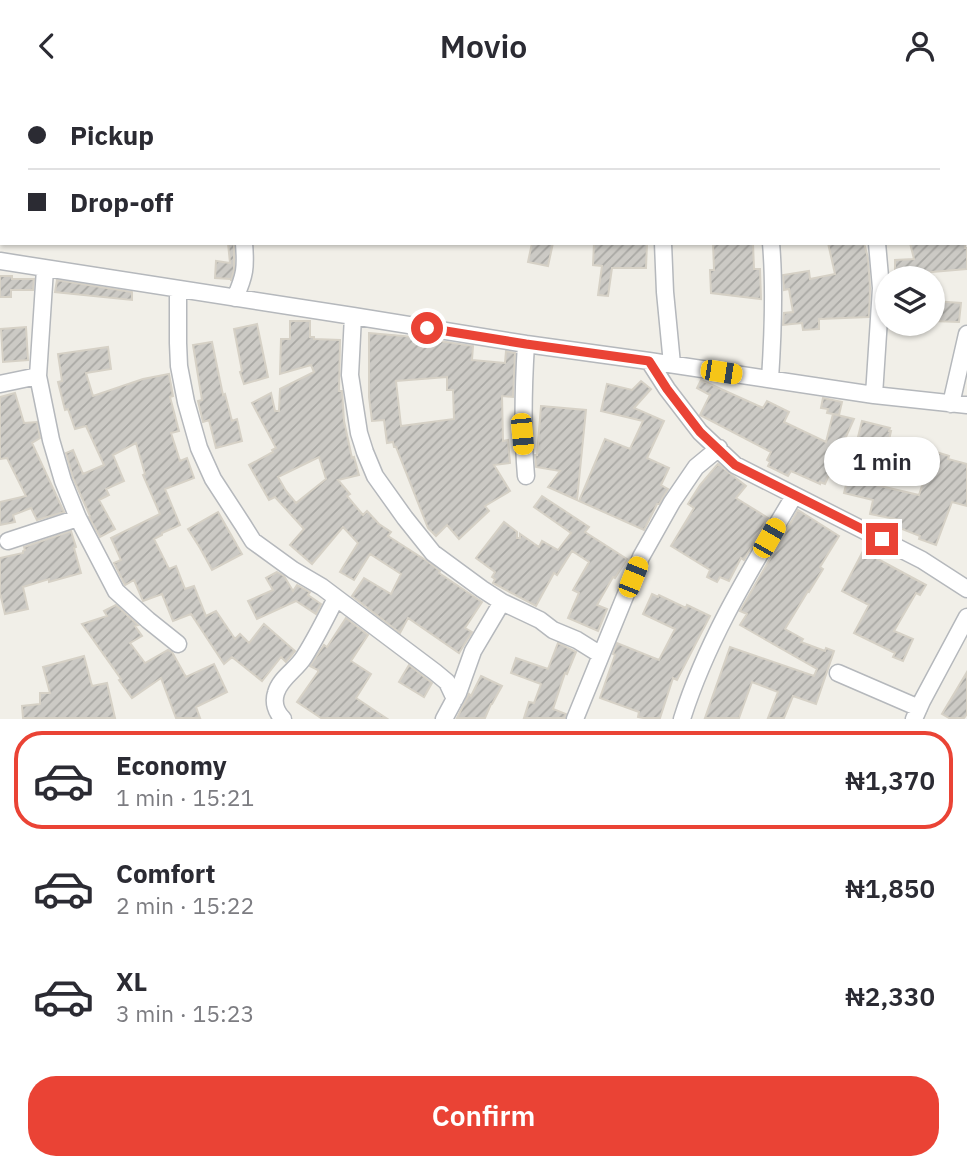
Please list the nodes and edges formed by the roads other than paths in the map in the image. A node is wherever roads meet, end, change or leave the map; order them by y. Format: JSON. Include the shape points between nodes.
{"nodes":[{"id":1,"x":694,"y":91,"type":"edge"},
{"id":2,"x":713,"y":91,"type":"edge"},
{"id":3,"x":244,"y":245,"type":"edge"},
{"id":4,"x":663,"y":245,"type":"edge"},
{"id":5,"x":771,"y":245,"type":"edge"},
{"id":6,"x":877,"y":245,"type":"edge"},
{"id":7,"x":0,"y":261,"type":"edge"},
{"id":8,"x":45,"y":269,"type":"junction"},
{"id":9,"x":178,"y":289,"type":"junction"},
{"id":10,"x":235,"y":298,"type":"junction"},
{"id":11,"x":352,"y":316,"type":"junction"},
{"id":12,"x":967,"y":334,"type":"edge"},
{"id":13,"x":526,"y":344,"type":"junction"},
{"id":14,"x":649,"y":361,"type":"junction"},
{"id":15,"x":672,"y":364,"type":"junction"},
{"id":16,"x":38,"y":376,"type":"junction"},
{"id":17,"x":770,"y":379,"type":"junction"},
{"id":18,"x":0,"y":384,"type":"edge"},
{"id":19,"x":874,"y":395,"type":"junction"},
{"id":20,"x":959,"y":404,"type":"edge"},
{"id":21,"x":719,"y":448,"type":"junction"},
{"id":22,"x":526,"y":476,"type":"dead end"},
{"id":23,"x":794,"y":496,"type":"junction"},
{"id":24,"x":78,"y":518,"type":"junction"},
{"id":25,"x":8,"y":541,"type":"dead end"},
{"id":26,"x":967,"y":589,"type":"edge"},
{"id":27,"x":336,"y":598,"type":"junction"},
{"id":28,"x":502,"y":601,"type":"junction"},
{"id":29,"x":967,"y":617,"type":"edge"},
{"id":30,"x":178,"y":643,"type":"dead end"},
{"id":31,"x":601,"y":655,"type":"junction"},
{"id":32,"x":838,"y":673,"type":"dead end"},
{"id":33,"x":455,"y":699,"type":"junction"},
{"id":34,"x":917,"y":713,"type":"edge"},
{"id":35,"x":283,"y":719,"type":"edge"},
{"id":36,"x":444,"y":719,"type":"edge"},
{"id":37,"x":575,"y":719,"type":"edge"},
{"id":38,"x":682,"y":719,"type":"edge"}],
"edges":[{"from":1,"to":2,"type":"street"},
{"from":3,"to":10,"type":"street","via":[[246,265]]},
{"from":4,"to":15,"type":"street"},
{"from":5,"to":17,"type":"street","via":[[774,323]]},
{"from":6,"to":19,"type":"street","via":[[881,288]]},
{"from":7,"to":8,"type":"street"},
{"from":8,"to":9,"type":"street"},
{"from":8,"to":16,"type":"street"},
{"from":9,"to":10,"type":"street"},
{"from":9,"to":27,"type":"street","via":[[178,343],[186,402],[213,478],[253,541]]},
{"from":10,"to":11,"type":"street"},
{"from":11,"to":13,"type":"street"},
{"from":11,"to":28,"type":"street","via":[[351,375],[359,433],[375,476],[433,553]]},
{"from":12,"to":20,"type":"street"},
{"from":13,"to":14,"type":"street"},
{"from":13,"to":22,"type":"street","via":[[522,396]]},
{"from":14,"to":15,"type":"street"},
{"from":14,"to":21,"type":"street","via":[[700,432]]},
{"from":15,"to":17,"type":"street"},
{"from":16,"to":18,"type":"street"},
{"from":16,"to":24,"type":"street","via":[[54,450]]},
{"from":17,"to":19,"type":"street"},
{"from":19,"to":20,"type":"street"},
{"from":21,"to":23,"type":"street","via":[[735,465]]},
{"from":21,"to":31,"type":"street","via":[[696,467],[641,557]]},
{"from":23,"to":26,"type":"street","via":[[922,560]]},
{"from":23,"to":38,"type":"street","via":[[711,645]]},
{"from":24,"to":25,"type":"street"},
{"from":24,"to":30,"type":"street","via":[[116,591]]},
{"from":27,"to":33,"type":"street","via":[[447,682]]},
{"from":27,"to":35,"type":"street","via":[[302,661],[276,690],[275,702]]},
{"from":28,"to":31,"type":"street"},
{"from":28,"to":33,"type":"street","via":[[473,651]]},
{"from":29,"to":34,"type":"street"},
{"from":31,"to":37,"type":"street"},
{"from":32,"to":34,"type":"street"},
{"from":33,"to":36,"type":"street"}]}
